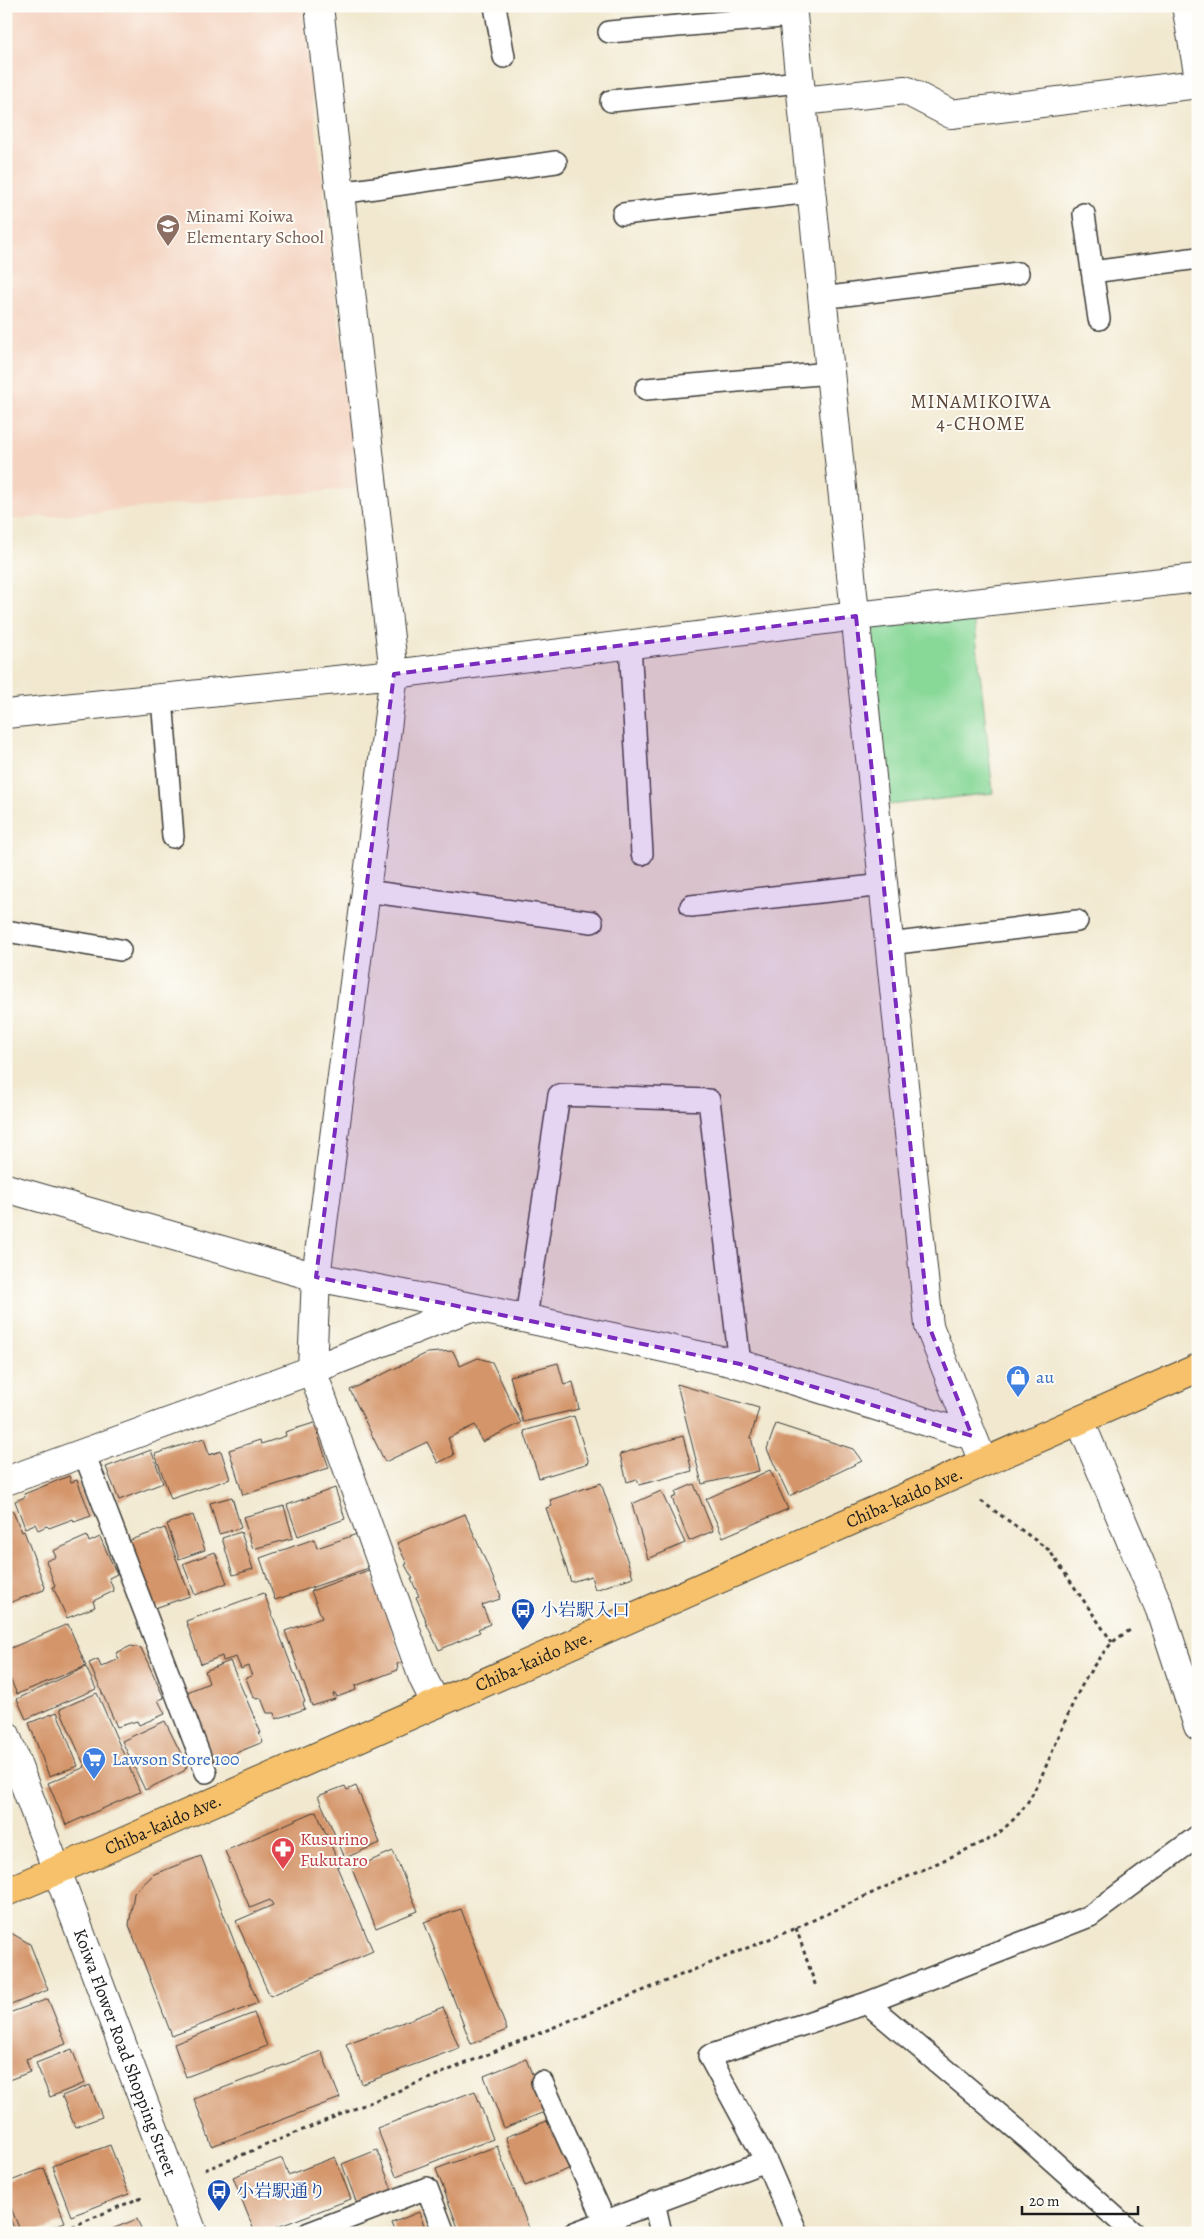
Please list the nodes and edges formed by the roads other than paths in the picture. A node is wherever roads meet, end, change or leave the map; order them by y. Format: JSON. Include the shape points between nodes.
{"nodes":[{"id":1,"x":319,"y":6,"type":"edge"},
{"id":2,"x":496,"y":6,"type":"edge"},
{"id":3,"x":1186,"y":6,"type":"edge"},
{"id":4,"x":792,"y":11,"type":"edge"},
{"id":5,"x":609,"y":32,"type":"dead end"},
{"id":6,"x":504,"y":57,"type":"dead end"},
{"id":7,"x":1198,"y":72,"type":"edge"},
{"id":8,"x":1198,"y":84,"type":"edge"},
{"id":9,"x":801,"y":92,"type":"junction"},
{"id":10,"x":611,"y":101,"type":"dead end"},
{"id":11,"x":556,"y":162,"type":"dead end"},
{"id":12,"x":811,"y":192,"type":"junction"},
{"id":13,"x":340,"y":193,"type":"junction"},
{"id":14,"x":623,"y":214,"type":"dead end"},
{"id":15,"x":1084,"y":214,"type":"dead end"},
{"id":16,"x":1198,"y":258,"type":"edge"},
{"id":17,"x":1018,"y":272,"type":"dead end"},
{"id":18,"x":1092,"y":272,"type":"junction"},
{"id":19,"x":822,"y":298,"type":"junction"},
{"id":20,"x":1099,"y":319,"type":"dead end"},
{"id":21,"x":830,"y":373,"type":"junction"},
{"id":22,"x":646,"y":389,"type":"dead end"},
{"id":23,"x":1198,"y":578,"type":"edge"},
{"id":24,"x":856,"y":616,"type":"junction"},
{"id":25,"x":630,"y":644,"type":"junction"},
{"id":26,"x":394,"y":674,"type":"junction"},
{"id":27,"x":162,"y":698,"type":"junction"},
{"id":28,"x":6,"y":714,"type":"edge"},
{"id":29,"x":173,"y":837,"type":"dead end"},
{"id":30,"x":642,"y":854,"type":"dead end"},
{"id":31,"x":884,"y":885,"type":"junction"},
{"id":32,"x":366,"y":891,"type":"junction"},
{"id":33,"x":691,"y":906,"type":"dead end"},
{"id":34,"x":1077,"y":921,"type":"dead end"},
{"id":35,"x":592,"y":922,"type":"dead end"},
{"id":36,"x":6,"y":931,"type":"edge"},
{"id":37,"x":889,"y":944,"type":"junction"},
{"id":38,"x":120,"y":950,"type":"dead end"},
{"id":39,"x":6,"y":1188,"type":"edge"},
{"id":40,"x":316,"y":1278,"type":"junction"},
{"id":41,"x":471,"y":1307,"type":"junction"},
{"id":42,"x":526,"y":1318,"type":"junction"},
{"id":43,"x":740,"y":1364,"type":"junction"},
{"id":44,"x":1198,"y":1368,"type":"edge"},
{"id":45,"x":312,"y":1370,"type":"junction"},
{"id":46,"x":1080,"y":1421,"type":"junction"},
{"id":47,"x":972,"y":1436,"type":"junction"},
{"id":48,"x":84,"y":1453,"type":"junction"},
{"id":49,"x":982,"y":1462,"type":"junction"},
{"id":50,"x":6,"y":1481,"type":"edge"},
{"id":51,"x":436,"y":1704,"type":"junction"},
{"id":52,"x":1198,"y":1726,"type":"edge"},
{"id":53,"x":6,"y":1735,"type":"edge"},
{"id":54,"x":206,"y":1772,"type":"dead end"},
{"id":55,"x":1198,"y":1836,"type":"edge"},
{"id":56,"x":56,"y":1871,"type":"junction"},
{"id":57,"x":6,"y":1892,"type":"edge"},
{"id":58,"x":867,"y":2003,"type":"junction"},
{"id":59,"x":542,"y":2082,"type":"dead end"},
{"id":60,"x":766,"y":2161,"type":"junction"},
{"id":61,"x":654,"y":2202,"type":"junction"},
{"id":62,"x":605,"y":2221,"type":"junction"},
{"id":63,"x":193,"y":2233,"type":"edge"},
{"id":64,"x":309,"y":2233,"type":"edge"},
{"id":65,"x":444,"y":2233,"type":"edge"},
{"id":66,"x":574,"y":2233,"type":"edge"},
{"id":67,"x":661,"y":2233,"type":"edge"},
{"id":68,"x":797,"y":2233,"type":"edge"},
{"id":69,"x":1133,"y":2233,"type":"edge"}],
"edges":[{"from":1,"to":13,"type":"street"},
{"from":2,"to":6,"type":"lane"},
{"from":3,"to":7,"type":"street"},
{"from":4,"to":5,"type":"lane"},
{"from":4,"to":9,"type":"street"},
{"from":8,"to":9,"type":"street","via":[[951,114],[905,90]]},
{"from":9,"to":10,"type":"lane"},
{"from":9,"to":12,"type":"street"},
{"from":11,"to":13,"type":"lane"},
{"from":12,"to":14,"type":"lane"},
{"from":12,"to":19,"type":"street"},
{"from":13,"to":26,"type":"street"},
{"from":15,"to":18,"type":"lane"},
{"from":16,"to":18,"type":"lane"},
{"from":17,"to":19,"type":"lane"},
{"from":18,"to":20,"type":"lane"},
{"from":19,"to":21,"type":"street"},
{"from":21,"to":22,"type":"lane"},
{"from":21,"to":24,"type":"street"},
{"from":23,"to":24,"type":"street"},
{"from":24,"to":25,"type":"street"},
{"from":24,"to":31,"type":"street"},
{"from":25,"to":26,"type":"street"},
{"from":25,"to":30,"type":"lane"},
{"from":26,"to":27,"type":"street"},
{"from":26,"to":32,"type":"street"},
{"from":27,"to":28,"type":"street"},
{"from":27,"to":29,"type":"lane"},
{"from":31,"to":33,"type":"lane"},
{"from":31,"to":37,"type":"street"},
{"from":32,"to":35,"type":"lane"},
{"from":32,"to":40,"type":"street"},
{"from":34,"to":37,"type":"lane"},
{"from":36,"to":38,"type":"lane"},
{"from":37,"to":47,"type":"street","via":[[929,1326]]},
{"from":39,"to":40,"type":"street"},
{"from":40,"to":41,"type":"street"},
{"from":40,"to":45,"type":"street"},
{"from":41,"to":42,"type":"street"},
{"from":41,"to":45,"type":"street"},
{"from":42,"to":43,"type":"street"},
{"from":42,"to":43,"type":"lane","via":[[559,1095],[709,1100]]},
{"from":43,"to":47,"type":"street"},
{"from":44,"to":46,"type":"highway","name":"Chiba-kaido Ave."},
{"from":45,"to":48,"type":"street"},
{"from":45,"to":51,"type":"street","via":[[423,1678]]},
{"from":46,"to":49,"type":"highway","name":"Chiba-kaido Ave."},
{"from":46,"to":52,"type":"street","via":[[1160,1610]]},
{"from":47,"to":49,"type":"street"},
{"from":48,"to":50,"type":"street"},
{"from":48,"to":54,"type":"lane"},
{"from":49,"to":51,"type":"highway","name":"Chiba-kaido Ave."},
{"from":51,"to":56,"type":"highway","name":"Chiba-kaido Ave."},
{"from":53,"to":56,"type":"street","name":"Koiwa Flower Road Shopping Street"},
{"from":55,"to":58,"type":"lane","via":[[1090,1916]]},
{"from":56,"to":57,"type":"highway","name":"Chiba-kaido Ave."},
{"from":56,"to":63,"type":"street","name":"Koiwa Flower Road Shopping Street"},
{"from":58,"to":60,"type":"lane","via":[[709,2056]]},
{"from":58,"to":69,"type":"lane","via":[[1027,2138]]},
{"from":59,"to":62,"type":"lane"},
{"from":60,"to":61,"type":"lane"},
{"from":60,"to":68,"type":"lane"},
{"from":61,"to":62,"type":"lane"},
{"from":61,"to":67,"type":"lane"},
{"from":62,"to":66,"type":"lane"},
{"from":64,"to":65,"type":"lane","via":[[427,2188]]}]}
